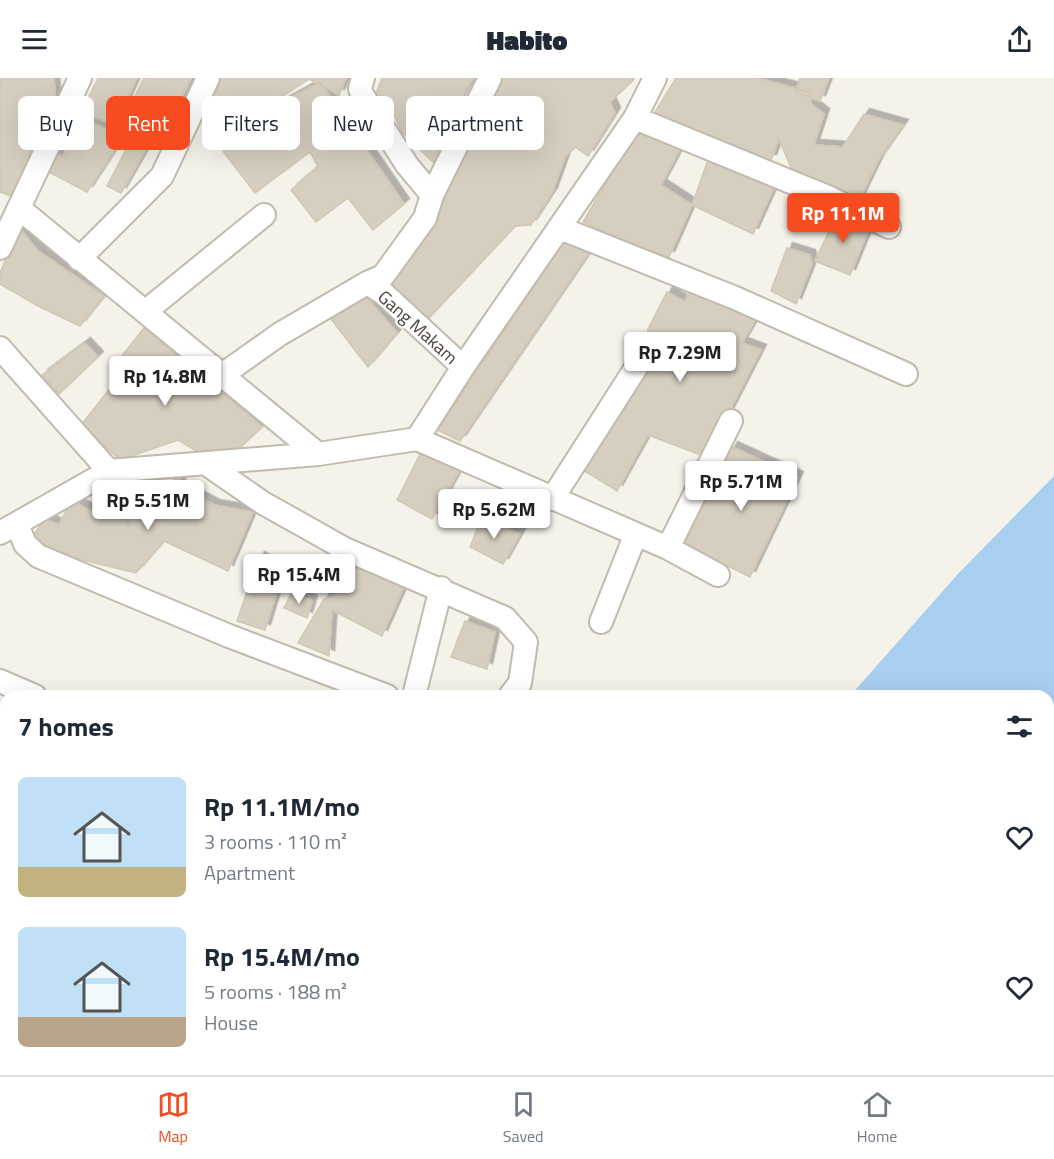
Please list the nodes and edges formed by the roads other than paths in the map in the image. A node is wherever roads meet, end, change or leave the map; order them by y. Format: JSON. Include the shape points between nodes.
{"nodes":[{"id":1,"x":80,"y":78,"type":"edge"},
{"id":2,"x":208,"y":78,"type":"edge"},
{"id":3,"x":363,"y":78,"type":"edge"},
{"id":4,"x":490,"y":78,"type":"edge"},
{"id":5,"x":655,"y":78,"type":"edge"},
{"id":6,"x":635,"y":118,"type":"junction"},
{"id":7,"x":432,"y":195,"type":"junction"},
{"id":8,"x":264,"y":215,"type":"dead end"},
{"id":9,"x":889,"y":226,"type":"dead end"},
{"id":10,"x":8,"y":228,"type":"edge"},
{"id":11,"x":561,"y":228,"type":"junction"},
{"id":12,"x":79,"y":259,"type":"junction"},
{"id":13,"x":367,"y":283,"type":"junction"},
{"id":14,"x":146,"y":312,"type":"junction"},
{"id":15,"x":0,"y":348,"type":"edge"},
{"id":16,"x":637,"y":366,"type":"dead end"},
{"id":17,"x":462,"y":367,"type":"junction"},
{"id":18,"x":906,"y":374,"type":"dead end"},
{"id":19,"x":222,"y":375,"type":"junction"},
{"id":20,"x":731,"y":421,"type":"dead end"},
{"id":21,"x":417,"y":439,"type":"junction"},
{"id":22,"x":318,"y":454,"type":"junction"},
{"id":23,"x":205,"y":463,"type":"junction"},
{"id":24,"x":109,"y":471,"type":"junction"},
{"id":25,"x":552,"y":499,"type":"junction"},
{"id":26,"x":9,"y":528,"type":"edge"},
{"id":27,"x":635,"y":536,"type":"junction"},
{"id":28,"x":668,"y":548,"type":"junction"},
{"id":29,"x":718,"y":575,"type":"dead end"},
{"id":30,"x":441,"y":588,"type":"junction"},
{"id":31,"x":601,"y":622,"type":"dead end"},
{"id":32,"x":0,"y":681,"type":"edge"},
{"id":33,"x":20,"y":690,"type":"edge"},
{"id":34,"x":371,"y":690,"type":"edge"},
{"id":35,"x":416,"y":690,"type":"edge"},
{"id":36,"x":514,"y":690,"type":"edge"}],
"edges":[{"from":1,"to":10,"type":"street"},
{"from":2,"to":12,"type":"street","via":[[162,176]]},
{"from":3,"to":7,"type":"street","via":[[363,96],[407,165]]},
{"from":4,"to":7,"type":"street","name":"Gang Makam"},
{"from":5,"to":6,"type":"street"},
{"from":6,"to":9,"type":"street"},
{"from":6,"to":11,"type":"street"},
{"from":7,"to":13,"type":"street","name":"Gang Makam","via":[[425,218],[383,276]]},
{"from":8,"to":14,"type":"street"},
{"from":10,"to":12,"type":"street"},
{"from":11,"to":17,"type":"street"},
{"from":11,"to":18,"type":"street","via":[[733,297]]},
{"from":12,"to":14,"type":"street"},
{"from":13,"to":17,"type":"street","name":"Gang Makam","via":[[383,293]]},
{"from":13,"to":19,"type":"street","via":[[280,333]]},
{"from":14,"to":19,"type":"street"},
{"from":15,"to":24,"type":"street"},
{"from":16,"to":25,"type":"street"},
{"from":17,"to":21,"type":"street"},
{"from":19,"to":22,"type":"street"},
{"from":20,"to":28,"type":"street"},
{"from":21,"to":22,"type":"street"},
{"from":21,"to":25,"type":"street"},
{"from":22,"to":23,"type":"street"},
{"from":23,"to":24,"type":"street"},
{"from":23,"to":30,"type":"street","via":[[263,503],[345,549]]},
{"from":24,"to":26,"type":"street"},
{"from":25,"to":27,"type":"street"},
{"from":26,"to":34,"type":"street","via":[[38,556]]},
{"from":27,"to":28,"type":"street"},
{"from":27,"to":31,"type":"street"},
{"from":28,"to":29,"type":"street"},
{"from":30,"to":35,"type":"street"},
{"from":30,"to":36,"type":"street","via":[[506,618],[526,642],[520,682]]},
{"from":32,"to":33,"type":"street"}]}
